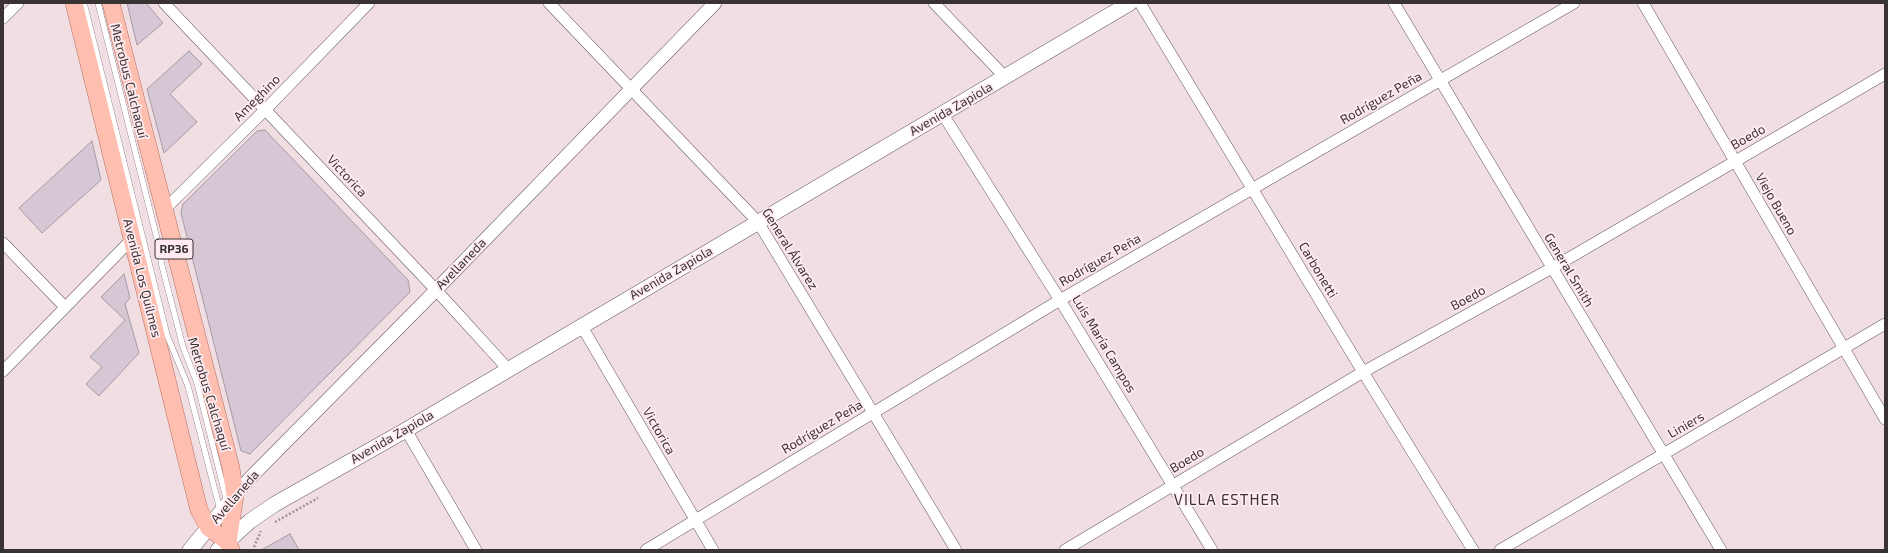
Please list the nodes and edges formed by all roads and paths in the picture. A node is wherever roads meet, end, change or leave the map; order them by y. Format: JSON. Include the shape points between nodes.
{"nodes":[{"id":1,"x":18,"y":3,"type":"edge"},
{"id":2,"x":74,"y":3,"type":"edge"},
{"id":3,"x":84,"y":3,"type":"edge"},
{"id":4,"x":98,"y":3,"type":"edge"},
{"id":5,"x":111,"y":3,"type":"edge"},
{"id":6,"x":164,"y":3,"type":"edge"},
{"id":7,"x":368,"y":3,"type":"edge"},
{"id":8,"x":549,"y":3,"type":"edge"},
{"id":9,"x":715,"y":3,"type":"edge"},
{"id":10,"x":934,"y":3,"type":"edge"},
{"id":11,"x":1130,"y":3,"type":"edge"},
{"id":12,"x":1140,"y":3,"type":"edge"},
{"id":13,"x":1394,"y":3,"type":"edge"},
{"id":14,"x":1574,"y":3,"type":"edge"},
{"id":15,"x":1643,"y":3,"type":"edge"},
{"id":16,"x":3,"y":18,"type":"edge"},
{"id":17,"x":1885,"y":74,"type":"edge"},
{"id":18,"x":1005,"y":77,"type":"junction"},
{"id":19,"x":1440,"y":80,"type":"junction"},
{"id":20,"x":632,"y":90,"type":"junction"},
{"id":21,"x":110,"y":107,"type":"junction"},
{"id":22,"x":265,"y":110,"type":"junction"},
{"id":23,"x":942,"y":113,"type":"junction"},
{"id":24,"x":1735,"y":161,"type":"junction"},
{"id":25,"x":119,"y":186,"type":"junction"},
{"id":26,"x":1253,"y":188,"type":"junction"},
{"id":27,"x":164,"y":210,"type":"junction"},
{"id":28,"x":758,"y":222,"type":"junction"},
{"id":29,"x":132,"y":239,"type":"junction"},
{"id":30,"x":3,"y":243,"type":"edge"},
{"id":31,"x":1552,"y":268,"type":"junction"},
{"id":32,"x":436,"y":290,"type":"junction"},
{"id":33,"x":1060,"y":300,"type":"junction"},
{"id":34,"x":64,"y":306,"type":"junction"},
{"id":35,"x":1885,"y":324,"type":"edge"},
{"id":36,"x":581,"y":325,"type":"junction"},
{"id":37,"x":1844,"y":348,"type":"junction"},
{"id":38,"x":508,"y":369,"type":"junction"},
{"id":39,"x":3,"y":371,"type":"edge"},
{"id":40,"x":1363,"y":372,"type":"junction"},
{"id":41,"x":873,"y":412,"type":"junction"},
{"id":42,"x":1885,"y":419,"type":"edge"},
{"id":43,"x":406,"y":430,"type":"junction"},
{"id":44,"x":1664,"y":454,"type":"junction"},
{"id":45,"x":1173,"y":485,"type":"junction"},
{"id":46,"x":695,"y":520,"type":"junction"},
{"id":47,"x":224,"y":525,"type":"edge"},
{"id":48,"x":190,"y":550,"type":"edge"},
{"id":49,"x":476,"y":550,"type":"edge"},
{"id":50,"x":646,"y":550,"type":"edge"},
{"id":51,"x":713,"y":550,"type":"edge"},
{"id":52,"x":956,"y":550,"type":"edge"},
{"id":53,"x":1065,"y":550,"type":"edge"},
{"id":54,"x":1212,"y":550,"type":"edge"},
{"id":55,"x":1473,"y":550,"type":"edge"},
{"id":56,"x":1500,"y":550,"type":"edge"},
{"id":57,"x":1721,"y":550,"type":"edge"}],
"edges":[{"from":1,"to":16,"type":"street"},
{"from":2,"to":25,"type":"main road","name":"Avenida Los Quilmes","number":"RP36"},
{"from":3,"to":21,"type":"lane","name":"Metrobus Calchaquí"},
{"from":4,"to":47,"type":"lane","name":"Metrobus Calchaquí","via":[[183,347],[197,383]]},
{"from":5,"to":27,"type":"main road","number":"RP36"},
{"from":6,"to":22,"type":"street","name":"Victorica"},
{"from":7,"to":22,"type":"street","name":"Ameghino"},
{"from":8,"to":20,"type":"street","name":"General Álvarez"},
{"from":9,"to":20,"type":"street","name":"Avellaneda"},
{"from":10,"to":18,"type":"street"},
{"from":11,"to":18,"type":"main road","name":"Avenida Zapiola"},
{"from":12,"to":26,"type":"street","name":"Carbonetti"},
{"from":13,"to":19,"type":"street","name":"General Smith"},
{"from":14,"to":19,"type":"street","name":"Rodríguez Peña"},
{"from":15,"to":24,"type":"street","name":"Viejo Bueno"},
{"from":17,"to":24,"type":"street","name":"Boedo"},
{"from":18,"to":23,"type":"main road","name":"Avenida Zapiola"},
{"from":19,"to":26,"type":"street","name":"Rodríguez Peña"},
{"from":19,"to":31,"type":"street","name":"General Smith"},
{"from":20,"to":28,"type":"street","name":"General Álvarez"},
{"from":20,"to":32,"type":"street","name":"Avellaneda"},
{"from":21,"to":25,"type":"lane","name":"Metrobus Calchaquí"},
{"from":21,"to":47,"type":"lane","name":"Metrobus Calchaquí","via":[[167,335],[186,381]]},
{"from":22,"to":27,"type":"street","name":"Ameghino"},
{"from":22,"to":32,"type":"street","name":"Victorica"},
{"from":23,"to":28,"type":"main road","name":"Avenida Zapiola"},
{"from":23,"to":33,"type":"street","name":"Luis María Campos"},
{"from":24,"to":31,"type":"street","name":"Boedo"},
{"from":24,"to":37,"type":"street","name":"Viejo Bueno"},
{"from":25,"to":29,"type":"main road","name":"Avenida Los Quilmes","number":"RP36"},
{"from":26,"to":33,"type":"street","name":"Rodríguez Peña"},
{"from":26,"to":40,"type":"street","name":"Carbonetti"},
{"from":27,"to":47,"type":"main road","number":"RP36","via":[[231,468]]},
{"from":28,"to":36,"type":"main road","name":"Avenida Zapiola"},
{"from":28,"to":41,"type":"street","name":"General Álvarez"},
{"from":29,"to":34,"type":"street"},
{"from":29,"to":47,"type":"main road","name":"Avenida Los Quilmes","number":"RP36","via":[[197,504]]},
{"from":30,"to":34,"type":"street"},
{"from":31,"to":40,"type":"street","name":"Boedo"},
{"from":31,"to":44,"type":"street","name":"General Smith"},
{"from":32,"to":38,"type":"street","name":"Victorica"},
{"from":32,"to":47,"type":"street","name":"Avellaneda","via":[[250,477]]},
{"from":33,"to":41,"type":"street","name":"Rodríguez Peña"},
{"from":33,"to":45,"type":"street","name":"Luis María Campos"},
{"from":34,"to":39,"type":"street"},
{"from":35,"to":37,"type":"street","name":"Liniers"},
{"from":36,"to":38,"type":"main road","name":"Avenida Zapiola"},
{"from":36,"to":46,"type":"street","name":"Victorica"},
{"from":37,"to":42,"type":"street","name":"Viejo Bueno"},
{"from":37,"to":44,"type":"street","name":"Liniers"},
{"from":38,"to":43,"type":"main road","name":"Avenida Zapiola"},
{"from":40,"to":45,"type":"street","name":"Boedo"},
{"from":40,"to":55,"type":"street","name":"Carbonetti"},
{"from":41,"to":46,"type":"street","name":"Rodríguez Peña"},
{"from":41,"to":52,"type":"street","name":"General Álvarez"},
{"from":43,"to":47,"type":"main road","name":"Avenida Zapiola","via":[[275,504],[250,521]]},
{"from":43,"to":49,"type":"street"},
{"from":44,"to":56,"type":"street","name":"Liniers"},
{"from":44,"to":57,"type":"street","name":"General Smith"},
{"from":45,"to":53,"type":"street","name":"Boedo"},
{"from":45,"to":54,"type":"street","name":"Luis María Campos"},
{"from":46,"to":50,"type":"street","name":"Rodríguez Peña"},
{"from":46,"to":51,"type":"street","name":"Victorica"},
{"from":47,"to":48,"type":"main road","name":"Avenida Zapiola"}]}
